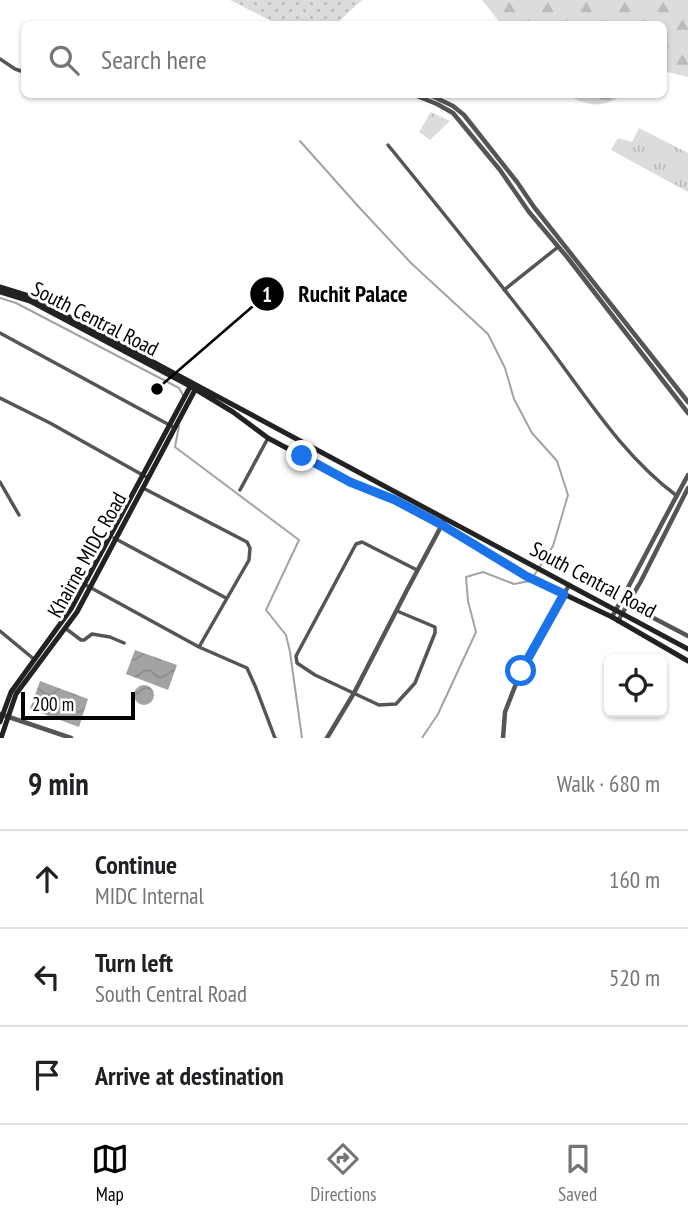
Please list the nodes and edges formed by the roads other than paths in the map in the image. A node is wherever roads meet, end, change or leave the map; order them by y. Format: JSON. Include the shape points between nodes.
{"nodes":[{"id":1,"x":0,"y":60,"type":"edge"},
{"id":2,"x":21,"y":71,"type":"edge"},
{"id":3,"x":422,"y":98,"type":"edge"},
{"id":4,"x":436,"y":98,"type":"edge"},
{"id":5,"x":388,"y":145,"type":"dead end"},
{"id":6,"x":534,"y":207,"type":"junction"},
{"id":7,"x":529,"y":212,"type":"junction"},
{"id":8,"x":558,"y":247,"type":"junction"},
{"id":9,"x":0,"y":289,"type":"edge"},
{"id":10,"x":503,"y":290,"type":"junction"},
{"id":11,"x":608,"y":307,"type":"junction"},
{"id":12,"x":0,"y":333,"type":"edge"},
{"id":13,"x":194,"y":386,"type":"junction"},
{"id":14,"x":0,"y":398,"type":"edge"},
{"id":15,"x":686,"y":404,"type":"edge"},
{"id":16,"x":688,"y":413,"type":"edge"},
{"id":17,"x":172,"y":427,"type":"junction"},
{"id":18,"x":268,"y":438,"type":"junction"},
{"id":19,"x":688,"y":475,"type":"edge"},
{"id":20,"x":146,"y":477,"type":"junction"},
{"id":21,"x":0,"y":482,"type":"edge"},
{"id":22,"x":140,"y":486,"type":"junction"},
{"id":23,"x":240,"y":490,"type":"dead end"},
{"id":24,"x":685,"y":491,"type":"edge"},
{"id":25,"x":677,"y":496,"type":"junction"},
{"id":26,"x":19,"y":515,"type":"dead end"},
{"id":27,"x":444,"y":522,"type":"junction"},
{"id":28,"x":113,"y":537,"type":"junction"},
{"id":29,"x":417,"y":570,"type":"junction"},
{"id":30,"x":87,"y":585,"type":"junction"},
{"id":31,"x":569,"y":585,"type":"junction"},
{"id":32,"x":564,"y":594,"type":"junction"},
{"id":33,"x":226,"y":598,"type":"junction"},
{"id":34,"x":621,"y":601,"type":"junction"},
{"id":35,"x":628,"y":604,"type":"junction"},
{"id":36,"x":396,"y":611,"type":"junction"},
{"id":37,"x":619,"y":613,"type":"junction"},
{"id":38,"x":615,"y":619,"type":"junction"},
{"id":39,"x":65,"y":628,"type":"junction"},
{"id":40,"x":0,"y":631,"type":"edge"},
{"id":41,"x":688,"y":636,"type":"edge"},
{"id":42,"x":124,"y":643,"type":"dead end"},
{"id":43,"x":199,"y":647,"type":"junction"},
{"id":44,"x":688,"y":649,"type":"edge"},
{"id":45,"x":688,"y":661,"type":"edge"},
{"id":46,"x":37,"y":662,"type":"junction"},
{"id":47,"x":354,"y":693,"type":"junction"},
{"id":48,"x":4,"y":715,"type":"edge"},
{"id":49,"x":0,"y":722,"type":"edge"},
{"id":50,"x":1,"y":738,"type":"edge"},
{"id":51,"x":71,"y":738,"type":"edge"},
{"id":52,"x":275,"y":738,"type":"edge"},
{"id":53,"x":327,"y":738,"type":"edge"},
{"id":54,"x":503,"y":738,"type":"edge"}],
"edges":[{"from":1,"to":2,"type":"street"},
{"from":3,"to":7,"type":"street","via":[[453,113]]},
{"from":4,"to":6,"type":"street","via":[[464,115]]},
{"from":5,"to":10,"type":"street"},
{"from":6,"to":7,"type":"street"},
{"from":6,"to":11,"type":"street"},
{"from":7,"to":8,"type":"street"},
{"from":8,"to":10,"type":"street"},
{"from":8,"to":11,"type":"street"},
{"from":9,"to":13,"type":"main road","name":"South Central Road"},
{"from":10,"to":25,"type":"street","via":[[619,440],[657,482]]},
{"from":11,"to":15,"type":"street"},
{"from":12,"to":17,"type":"street"},
{"from":13,"to":17,"type":"main road","name":"Khairne MIDC Road"},
{"from":13,"to":18,"type":"main road","name":"South Central Road"},
{"from":13,"to":27,"type":"main road","name":"South Central Road"},
{"from":14,"to":20,"type":"street"},
{"from":15,"to":16,"type":"street"},
{"from":17,"to":20,"type":"main road","name":"Khairne MIDC Road"},
{"from":18,"to":23,"type":"street"},
{"from":18,"to":27,"type":"main road","name":"South Central Road","via":[[350,482]]},
{"from":19,"to":24,"type":"street"},
{"from":20,"to":22,"type":"main road","name":"Khairne MIDC Road"},
{"from":21,"to":26,"type":"street"},
{"from":22,"to":28,"type":"main road","name":"Khairne MIDC Road"},
{"from":22,"to":33,"type":"street","via":[[247,542],[249,560]]},
{"from":24,"to":25,"type":"street"},
{"from":24,"to":35,"type":"street"},
{"from":25,"to":34,"type":"street"},
{"from":27,"to":29,"type":"street"},
{"from":27,"to":31,"type":"main road","name":"South Central Road"},
{"from":27,"to":32,"type":"main road","name":"South Central Road"},
{"from":28,"to":30,"type":"main road","name":"Khairne MIDC Road"},
{"from":28,"to":33,"type":"street"},
{"from":29,"to":36,"type":"street"},
{"from":29,"to":47,"type":"street","via":[[362,542],[356,544],[296,656],[306,669]]},
{"from":30,"to":39,"type":"main road","name":"Khairne MIDC Road"},
{"from":30,"to":43,"type":"street"},
{"from":30,"to":46,"type":"main road","name":"Khairne MIDC Road"},
{"from":31,"to":32,"type":"street"},
{"from":31,"to":37,"type":"main road","name":"South Central Road"},
{"from":32,"to":38,"type":"main road","name":"South Central Road"},
{"from":32,"to":54,"type":"street","via":[[521,671],[505,712]]},
{"from":33,"to":43,"type":"street"},
{"from":34,"to":35,"type":"street"},
{"from":34,"to":37,"type":"street"},
{"from":35,"to":37,"type":"street"},
{"from":35,"to":41,"type":"street"},
{"from":36,"to":47,"type":"street"},
{"from":36,"to":47,"type":"street","via":[[435,627],[415,682],[396,704],[379,705]]},
{"from":37,"to":38,"type":"street"},
{"from":37,"to":44,"type":"main road","name":"South Central Road"},
{"from":38,"to":45,"type":"main road","name":"South Central Road"},
{"from":39,"to":42,"type":"street","via":[[81,640],[99,634]]},
{"from":39,"to":46,"type":"main road","name":"Khairne MIDC Road"},
{"from":40,"to":46,"type":"street"},
{"from":43,"to":52,"type":"street","via":[[247,668]]},
{"from":46,"to":48,"type":"main road","name":"Khairne MIDC Road","via":[[11,692]]},
{"from":47,"to":53,"type":"street"},
{"from":48,"to":49,"type":"main road","name":"Khairne MIDC Road"},
{"from":48,"to":50,"type":"main road","name":"Khairne MIDC Road"},
{"from":48,"to":51,"type":"street"}]}
